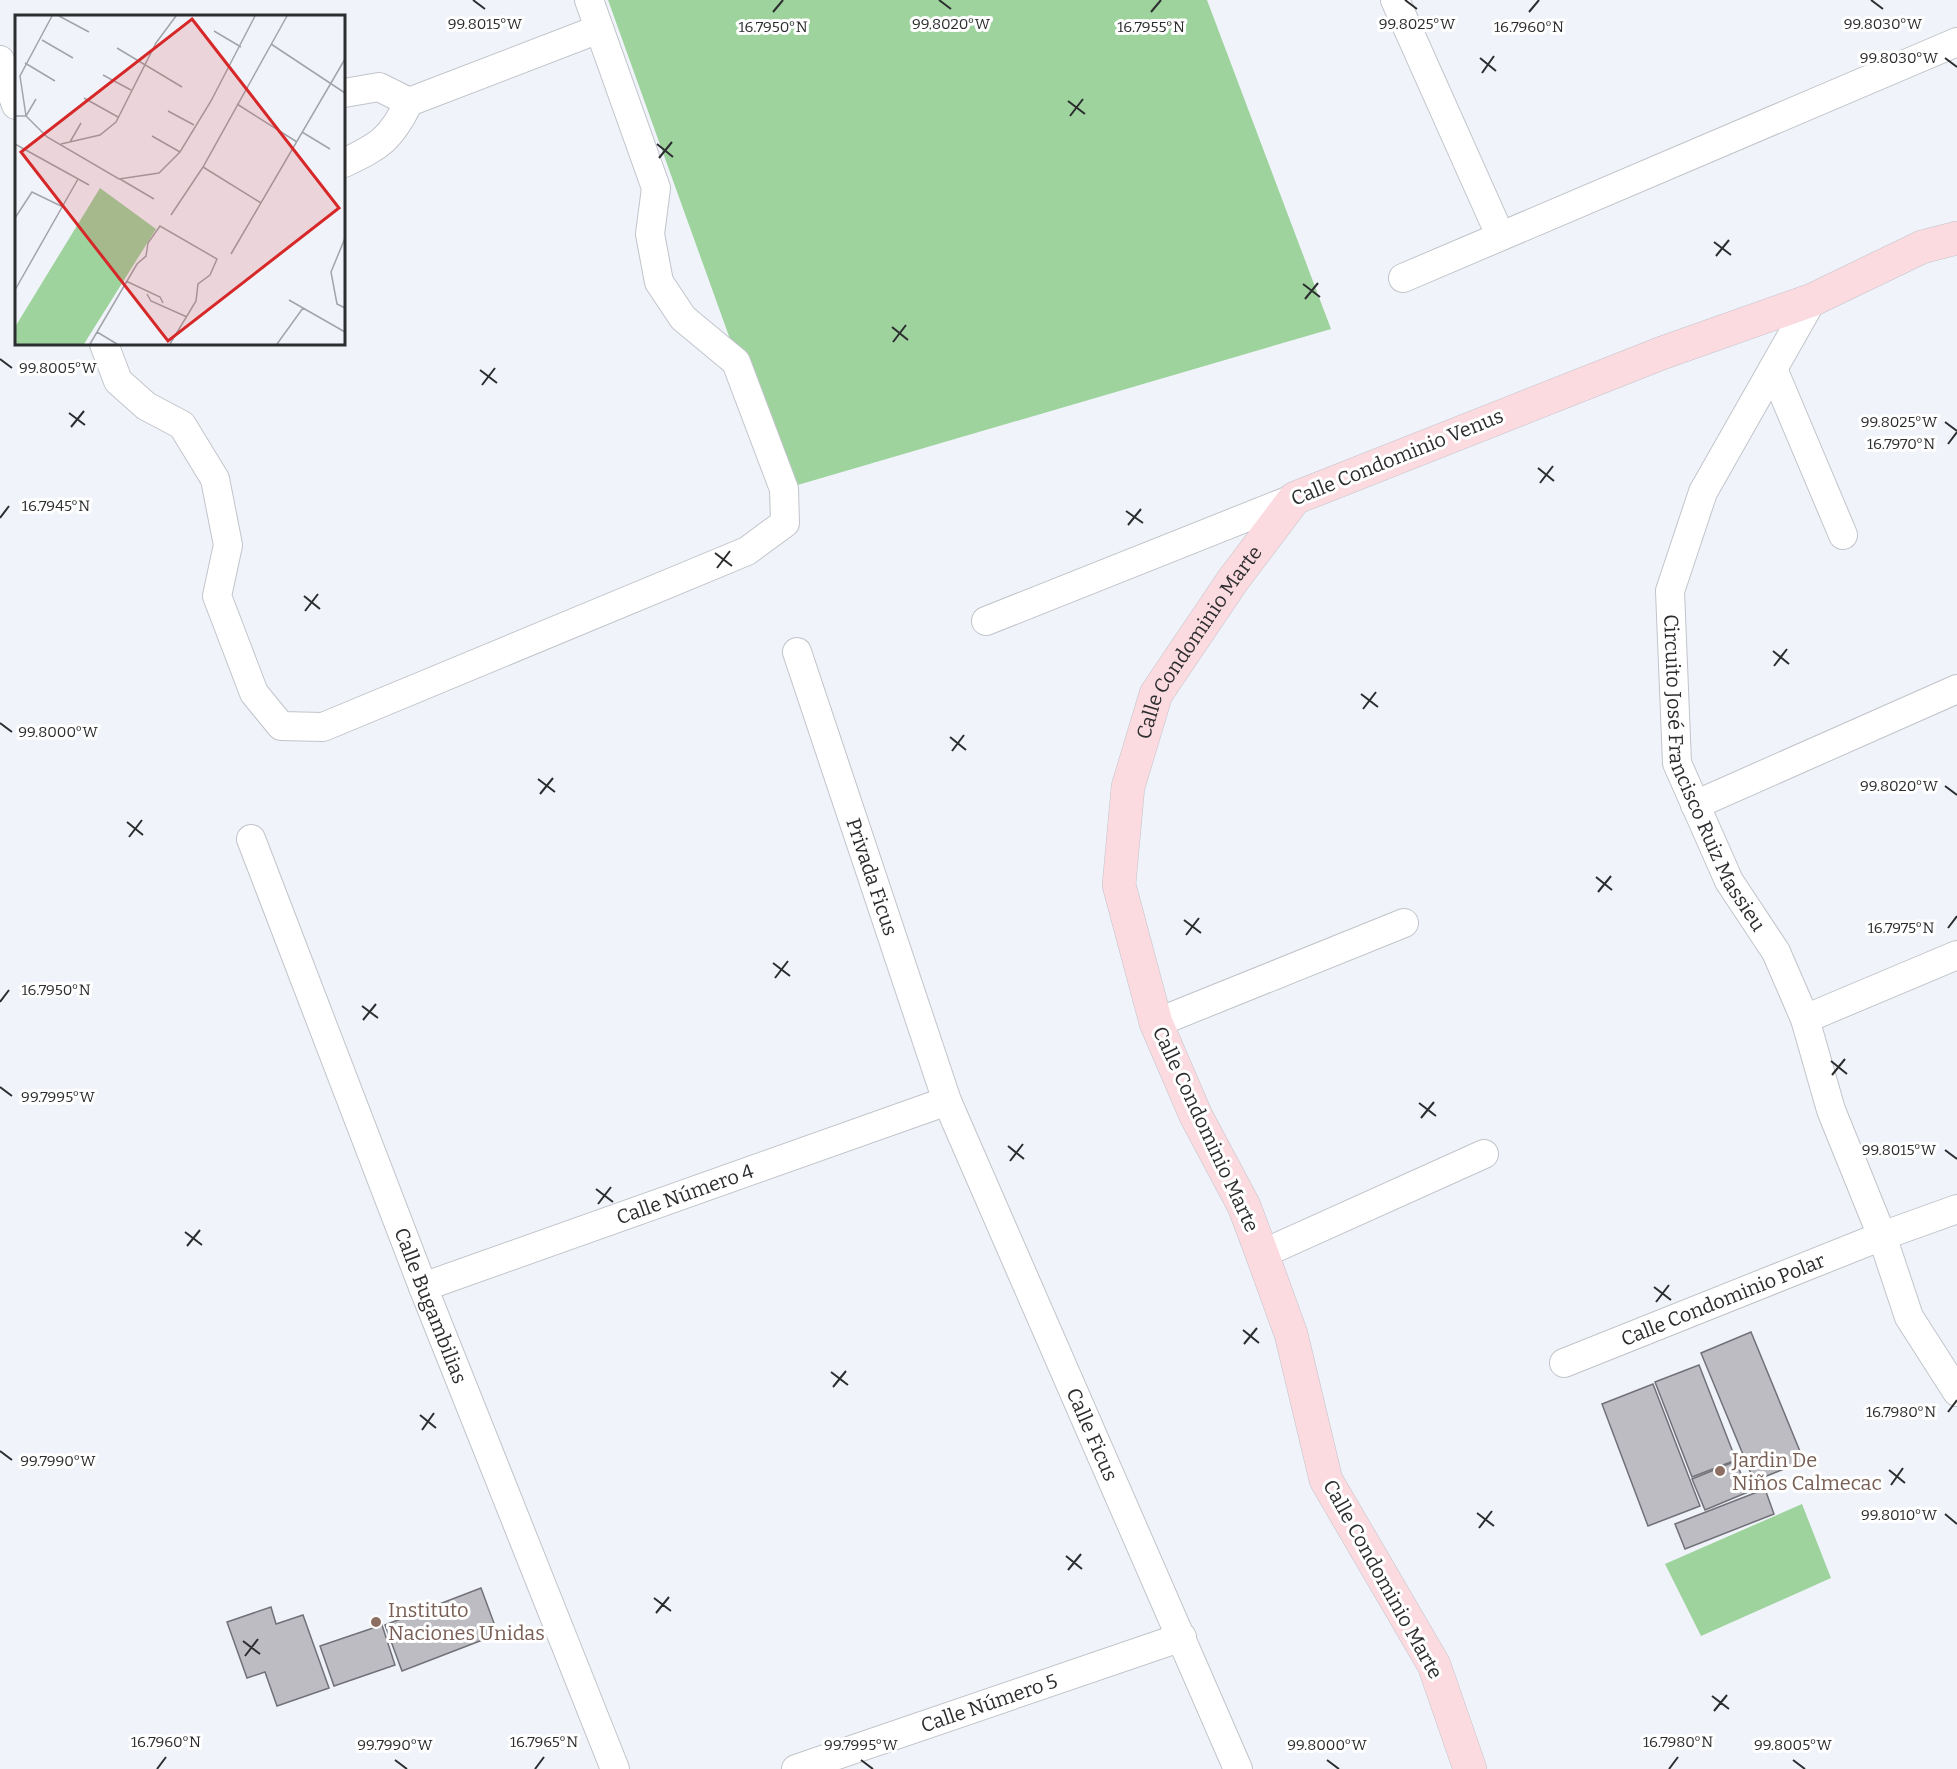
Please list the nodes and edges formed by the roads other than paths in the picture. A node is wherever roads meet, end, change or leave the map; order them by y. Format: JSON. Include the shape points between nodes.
{"nodes":[{"id":1,"x":589,"y":0,"type":"edge"},
{"id":2,"x":1395,"y":0,"type":"edge"},
{"id":3,"x":599,"y":29,"type":"junction"},
{"id":4,"x":1957,"y":42,"type":"edge"},
{"id":5,"x":0,"y":60,"type":"edge"},
{"id":6,"x":345,"y":93,"type":"edge"},
{"id":7,"x":15,"y":102,"type":"edge"},
{"id":8,"x":409,"y":102,"type":"junction"},
{"id":9,"x":345,"y":163,"type":"edge"},
{"id":10,"x":1500,"y":235,"type":"junction"},
{"id":11,"x":1957,"y":238,"type":"edge"},
{"id":12,"x":1403,"y":278,"type":"dead end"},
{"id":13,"x":1812,"y":300,"type":"junction"},
{"id":14,"x":104,"y":345,"type":"edge"},
{"id":15,"x":1773,"y":369,"type":"junction"},
{"id":16,"x":1295,"y":498,"type":"junction"},
{"id":17,"x":1843,"y":535,"type":"dead end"},
{"id":18,"x":986,"y":621,"type":"dead end"},
{"id":19,"x":797,"y":652,"type":"dead end"},
{"id":20,"x":1957,"y":689,"type":"edge"},
{"id":21,"x":1695,"y":805,"type":"junction"},
{"id":22,"x":251,"y":839,"type":"dead end"},
{"id":23,"x":1404,"y":923,"type":"dead end"},
{"id":24,"x":1957,"y":955,"type":"edge"},
{"id":25,"x":1804,"y":1019,"type":"junction"},
{"id":26,"x":1156,"y":1023,"type":"junction"},
{"id":27,"x":947,"y":1101,"type":"junction"},
{"id":28,"x":1484,"y":1154,"type":"dead end"},
{"id":29,"x":1957,"y":1209,"type":"edge"},
{"id":30,"x":1882,"y":1236,"type":"junction"},
{"id":31,"x":1262,"y":1254,"type":"junction"},
{"id":32,"x":423,"y":1287,"type":"junction"},
{"id":33,"x":1564,"y":1363,"type":"dead end"},
{"id":34,"x":1957,"y":1392,"type":"edge"},
{"id":35,"x":1182,"y":1636,"type":"junction"},
{"id":36,"x":615,"y":1769,"type":"edge"},
{"id":37,"x":796,"y":1769,"type":"edge"},
{"id":38,"x":1238,"y":1769,"type":"edge"},
{"id":39,"x":1470,"y":1769,"type":"edge"}],
"edges":[{"from":1,"to":3,"type":"street"},
{"from":2,"to":10,"type":"street"},
{"from":3,"to":8,"type":"street"},
{"from":3,"to":14,"type":"street","via":[[656,189],[650,234],[659,282],[683,318],[736,362],[784,489],[785,523],[747,551],[323,727],[281,726],[254,693],[217,596],[228,545],[215,479],[182,425],[146,406],[118,381]]},
{"from":4,"to":10,"type":"street"},
{"from":5,"to":7,"type":"street"},
{"from":6,"to":8,"type":"street","via":[[379,87]]},
{"from":8,"to":9,"type":"street","via":[[397,128],[374,149]]},
{"from":10,"to":12,"type":"street"},
{"from":11,"to":13,"type":"main road","via":[[1922,247]]},
{"from":13,"to":15,"type":"street","name":"Circuito José Francisco Ruiz Massieu"},
{"from":13,"to":16,"type":"main road","name":"Calle Condominio Venus","via":[[1662,353]]},
{"from":15,"to":17,"type":"street"},
{"from":15,"to":21,"type":"street","name":"Circuito José Francisco Ruiz Massieu","via":[[1703,492],[1670,591],[1677,763]]},
{"from":16,"to":18,"type":"street","name":"Calle Condominio Venus"},
{"from":16,"to":26,"type":"main road","name":"Calle Condominio Marte","via":[[1233,580],[1156,694],[1128,787],[1119,885]]},
{"from":19,"to":27,"type":"street","name":"Privada Ficus"},
{"from":20,"to":21,"type":"street"},
{"from":21,"to":25,"type":"street","name":"Circuito José Francisco Ruiz Massieu","via":[[1729,881],[1776,952]]},
{"from":22,"to":32,"type":"street","name":"Calle Bugambilias"},
{"from":23,"to":26,"type":"street"},
{"from":24,"to":25,"type":"street"},
{"from":25,"to":30,"type":"street","name":"Circuito José Francisco Ruiz Massieu","via":[[1831,1110]]},
{"from":26,"to":31,"type":"main road","name":"Calle Condominio Marte","via":[[1196,1116],[1244,1206]]},
{"from":27,"to":32,"type":"street","name":"Calle Número 4"},
{"from":27,"to":35,"type":"street","name":"Calle Ficus"},
{"from":28,"to":31,"type":"street"},
{"from":29,"to":30,"type":"street","name":"Calle Condominio Polar"},
{"from":30,"to":33,"type":"street","name":"Calle Condominio Polar"},
{"from":30,"to":34,"type":"street","name":"Circuito José Francisco Ruiz Massieu","via":[[1909,1317]]},
{"from":31,"to":39,"type":"main road","name":"Calle Condominio Marte","via":[[1291,1334],[1326,1480],[1434,1665]]},
{"from":32,"to":36,"type":"street","name":"Calle Bugambilias"},
{"from":35,"to":37,"type":"street","name":"Calle Número 5"},
{"from":35,"to":38,"type":"street","name":"Calle Ficus"}]}
